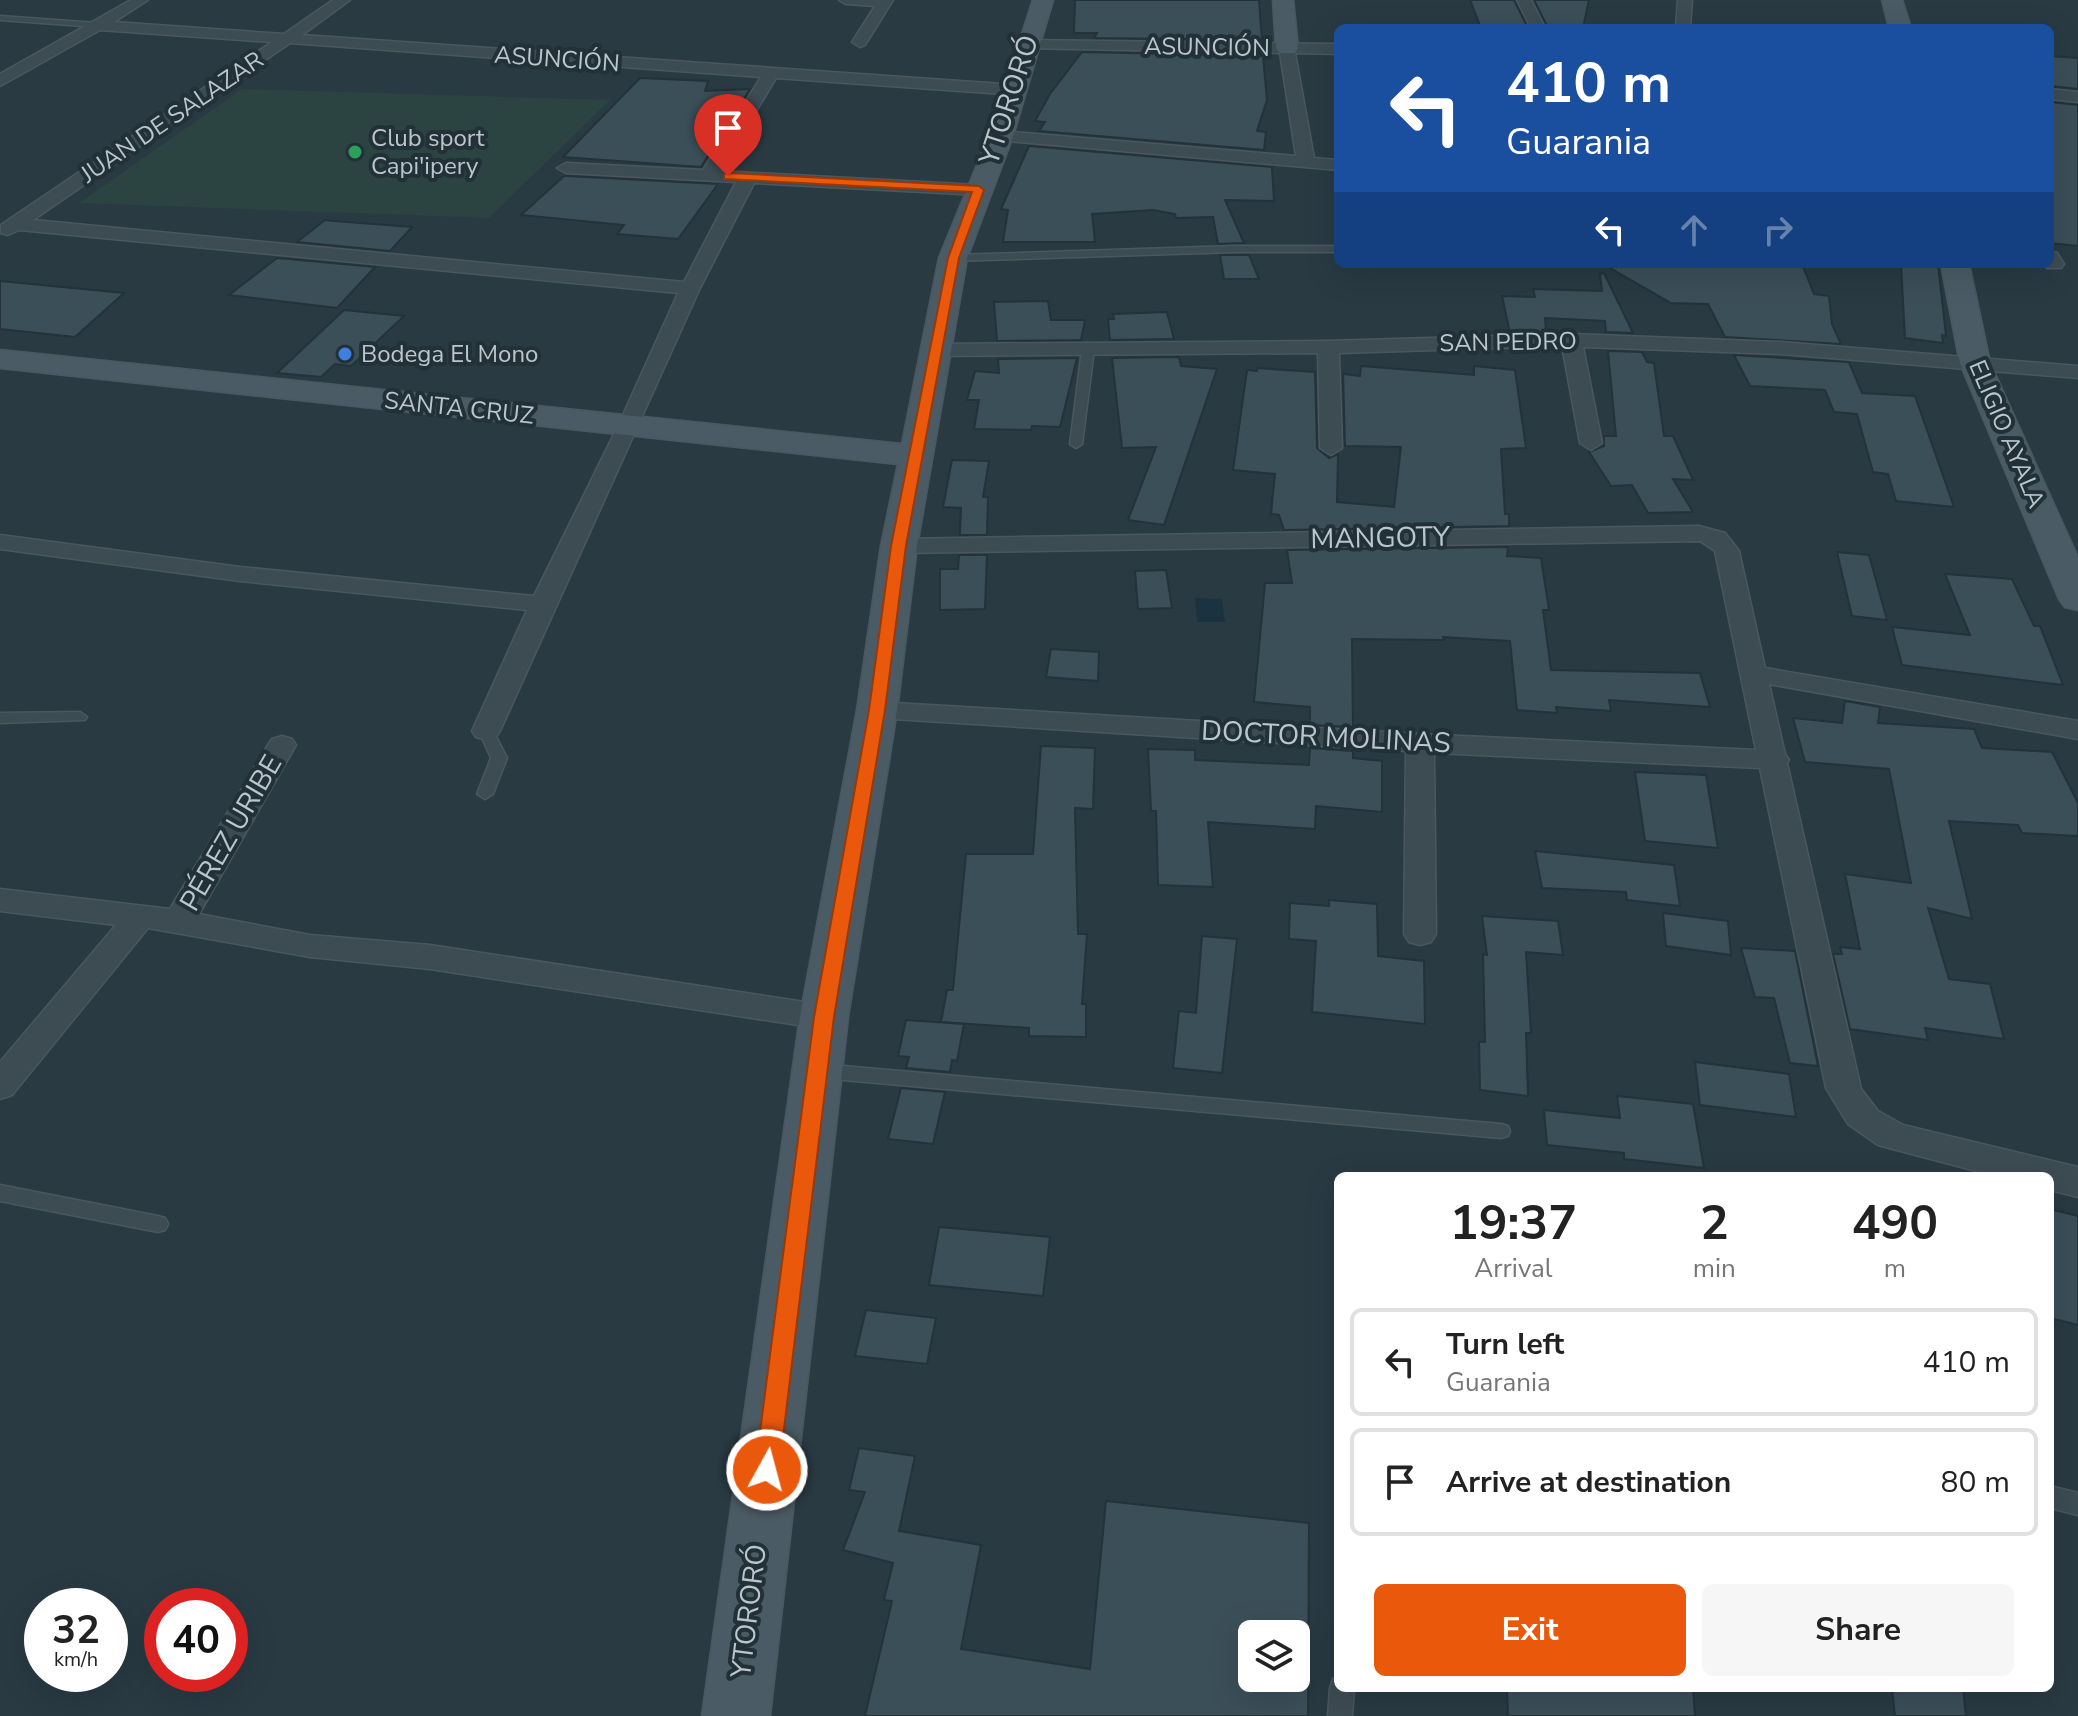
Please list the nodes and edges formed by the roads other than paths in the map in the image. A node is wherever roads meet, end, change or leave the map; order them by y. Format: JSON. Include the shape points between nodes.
{"nodes":[{"id":1,"x":141,"y":0,"type":"edge"},
{"id":2,"x":343,"y":0,"type":"edge"},
{"id":3,"x":846,"y":0,"type":"edge"},
{"id":4,"x":1043,"y":0,"type":"edge"},
{"id":5,"x":1283,"y":0,"type":"edge"},
{"id":6,"x":1524,"y":0,"type":"edge"},
{"id":7,"x":1685,"y":0,"type":"edge"},
{"id":8,"x":1892,"y":0,"type":"edge"},
{"id":9,"x":885,"y":1,"type":"edge"},
{"id":10,"x":0,"y":18,"type":"edge"},
{"id":11,"x":1536,"y":24,"type":"edge"},
{"id":12,"x":1683,"y":24,"type":"edge"},
{"id":13,"x":1899,"y":24,"type":"edge"},
{"id":14,"x":97,"y":25,"type":"junction"},
{"id":15,"x":287,"y":38,"type":"junction"},
{"id":16,"x":860,"y":42,"type":"dead end"},
{"id":17,"x":1027,"y":45,"type":"junction"},
{"id":18,"x":1287,"y":48,"type":"junction"},
{"id":19,"x":1334,"y":49,"type":"edge"},
{"id":20,"x":770,"y":75,"type":"junction"},
{"id":21,"x":0,"y":81,"type":"edge"},
{"id":22,"x":1017,"y":90,"type":"junction"},
{"id":23,"x":2054,"y":94,"type":"edge"},
{"id":24,"x":2078,"y":97,"type":"edge"},
{"id":25,"x":1001,"y":136,"type":"junction"},
{"id":26,"x":1306,"y":163,"type":"junction"},
{"id":27,"x":1334,"y":165,"type":"edge"},
{"id":28,"x":566,"y":168,"type":"dead end"},
{"id":29,"x":708,"y":176,"type":"junction"},
{"id":30,"x":748,"y":177,"type":"junction"},
{"id":31,"x":979,"y":190,"type":"junction"},
{"id":32,"x":8,"y":229,"type":"edge"},
{"id":33,"x":1334,"y":249,"type":"edge"},
{"id":34,"x":953,"y":258,"type":"junction"},
{"id":35,"x":1956,"y":268,"type":"edge"},
{"id":36,"x":690,"y":288,"type":"junction"},
{"id":37,"x":1571,"y":340,"type":"junction"},
{"id":38,"x":1328,"y":347,"type":"junction"},
{"id":39,"x":936,"y":350,"type":"junction"},
{"id":40,"x":1088,"y":350,"type":"junction"},
{"id":41,"x":0,"y":359,"type":"edge"},
{"id":42,"x":1975,"y":363,"type":"junction"},
{"id":43,"x":2078,"y":372,"type":"edge"},
{"id":44,"x":629,"y":426,"type":"junction"},
{"id":45,"x":1591,"y":443,"type":"dead end"},
{"id":46,"x":1076,"y":444,"type":"dead end"},
{"id":47,"x":1331,"y":448,"type":"dead end"},
{"id":48,"x":917,"y":456,"type":"junction"},
{"id":49,"x":0,"y":542,"type":"edge"},
{"id":50,"x":899,"y":546,"type":"junction"},
{"id":51,"x":2078,"y":599,"type":"edge"},
{"id":52,"x":542,"y":604,"type":"junction"},
{"id":53,"x":1756,"y":674,"type":"junction"},
{"id":54,"x":877,"y":710,"type":"junction"},
{"id":55,"x":80,"y":717,"type":"dead end"},
{"id":56,"x":0,"y":718,"type":"edge"},
{"id":57,"x":2078,"y":730,"type":"edge"},
{"id":58,"x":486,"y":731,"type":"joint"},
{"id":59,"x":1420,"y":743,"type":"junction"},
{"id":60,"x":282,"y":745,"type":"dead end"},
{"id":61,"x":1775,"y":760,"type":"junction"},
{"id":62,"x":485,"y":794,"type":"dead end"},
{"id":63,"x":0,"y":900,"type":"edge"},
{"id":64,"x":140,"y":917,"type":"junction"},
{"id":65,"x":179,"y":921,"type":"junction"},
{"id":66,"x":1420,"y":934,"type":"dead end"},
{"id":67,"x":824,"y":1017,"type":"junction"},
{"id":68,"x":817,"y":1070,"type":"junction"},
{"id":69,"x":0,"y":1086,"type":"edge"},
{"id":70,"x":1501,"y":1131,"type":"dead end"},
{"id":71,"x":2037,"y":1172,"type":"edge"},
{"id":72,"x":2054,"y":1176,"type":"edge"},
{"id":73,"x":2078,"y":1182,"type":"edge"},
{"id":74,"x":0,"y":1193,"type":"edge"},
{"id":75,"x":158,"y":1224,"type":"dead end"},
{"id":76,"x":2054,"y":1498,"type":"edge"},
{"id":77,"x":2078,"y":1504,"type":"edge"},
{"id":78,"x":1342,"y":1692,"type":"edge"},
{"id":79,"x":736,"y":1716,"type":"edge"},
{"id":80,"x":1340,"y":1716,"type":"edge"}],
"edges":[{"from":1,"to":14,"type":"street"},
{"from":2,"to":15,"type":"street","name":"JUAN DE SALAZAR"},
{"from":3,"to":9,"type":"street"},
{"from":4,"to":17,"type":"street","name":"YTORORÓ"},
{"from":5,"to":18,"type":"street"},
{"from":6,"to":11,"type":"street"},
{"from":7,"to":12,"type":"street"},
{"from":8,"to":13,"type":"street"},
{"from":9,"to":16,"type":"street"},
{"from":10,"to":14,"type":"lane"},
{"from":14,"to":15,"type":"street","name":"ASUNCIÓN"},
{"from":14,"to":21,"type":"street"},
{"from":15,"to":20,"type":"street","name":"ASUNCIÓN"},
{"from":15,"to":32,"type":"street","name":"JUAN DE SALAZAR"},
{"from":17,"to":18,"type":"street","name":"ASUNCIÓN"},
{"from":17,"to":22,"type":"street","name":"YTORORÓ"},
{"from":18,"to":19,"type":"street","name":"ASUNCIÓN"},
{"from":18,"to":26,"type":"street"},
{"from":20,"to":22,"type":"street","name":"ASUNCIÓN"},
{"from":20,"to":29,"type":"street"},
{"from":22,"to":25,"type":"street","name":"YTORORÓ"},
{"from":23,"to":24,"type":"street"},
{"from":25,"to":26,"type":"street"},
{"from":25,"to":31,"type":"street","name":"YTORORÓ"},
{"from":26,"to":27,"type":"street"},
{"from":28,"to":29,"type":"street"},
{"from":29,"to":30,"type":"street"},
{"from":30,"to":31,"type":"street"},
{"from":30,"to":36,"type":"street"},
{"from":31,"to":34,"type":"street","name":"YTORORÓ"},
{"from":32,"to":36,"type":"street"},
{"from":33,"to":34,"type":"lane"},
{"from":34,"to":39,"type":"street","name":"YTORORÓ"},
{"from":35,"to":42,"type":"street","name":"ELIGIO AYALA"},
{"from":36,"to":44,"type":"street"},
{"from":37,"to":38,"type":"street","name":"SAN PEDRO"},
{"from":37,"to":42,"type":"street","name":"SAN PEDRO"},
{"from":37,"to":45,"type":"street"},
{"from":38,"to":40,"type":"street","name":"SAN PEDRO"},
{"from":38,"to":47,"type":"street"},
{"from":39,"to":40,"type":"street","name":"SAN PEDRO"},
{"from":39,"to":48,"type":"street","name":"YTORORÓ"},
{"from":40,"to":46,"type":"lane"},
{"from":41,"to":44,"type":"street","name":"SANTA CRUZ"},
{"from":42,"to":43,"type":"street","name":"SAN PEDRO"},
{"from":42,"to":51,"type":"street","name":"ELIGIO AYALA"},
{"from":44,"to":48,"type":"street","name":"SANTA CRUZ"},
{"from":44,"to":52,"type":"street"},
{"from":48,"to":50,"type":"street","name":"YTORORÓ"},
{"from":49,"to":52,"type":"street","via":[[240,574]]},
{"from":50,"to":53,"type":"street","name":"MANGOTY","via":[[1699,533],[1723,542],[1727,551]]},
{"from":50,"to":54,"type":"street","name":"YTORORÓ"},
{"from":52,"to":58,"type":"street"},
{"from":53,"to":57,"type":"street"},
{"from":53,"to":61,"type":"street","name":"MANGOTY"},
{"from":54,"to":59,"type":"street","name":"DOCTOR MOLINAS"},
{"from":54,"to":67,"type":"street","name":"YTORORÓ"},
{"from":55,"to":56,"type":"lane"},
{"from":58,"to":62,"type":"lane","via":[[499,758]]},
{"from":59,"to":61,"type":"street","name":"DOCTOR MOLINAS"},
{"from":59,"to":66,"type":"street"},
{"from":60,"to":65,"type":"street","name":"PÉREZ URIBE"},
{"from":61,"to":71,"type":"street","name":"MANGOTY","via":[[1843,1088],[1855,1111],[1875,1130]]},
{"from":63,"to":64,"type":"street"},
{"from":64,"to":65,"type":"street"},
{"from":64,"to":69,"type":"street","name":"PÉREZ URIBE"},
{"from":65,"to":67,"type":"street","via":[[310,946],[430,957]]},
{"from":67,"to":68,"type":"street","name":"YTORORÓ"},
{"from":68,"to":70,"type":"lane"},
{"from":68,"to":79,"type":"street","name":"YTORORÓ"},
{"from":72,"to":73,"type":"street","name":"MANGOTY"},
{"from":74,"to":75,"type":"lane"},
{"from":76,"to":77,"type":"lane"},
{"from":78,"to":80,"type":"lane"}]}
